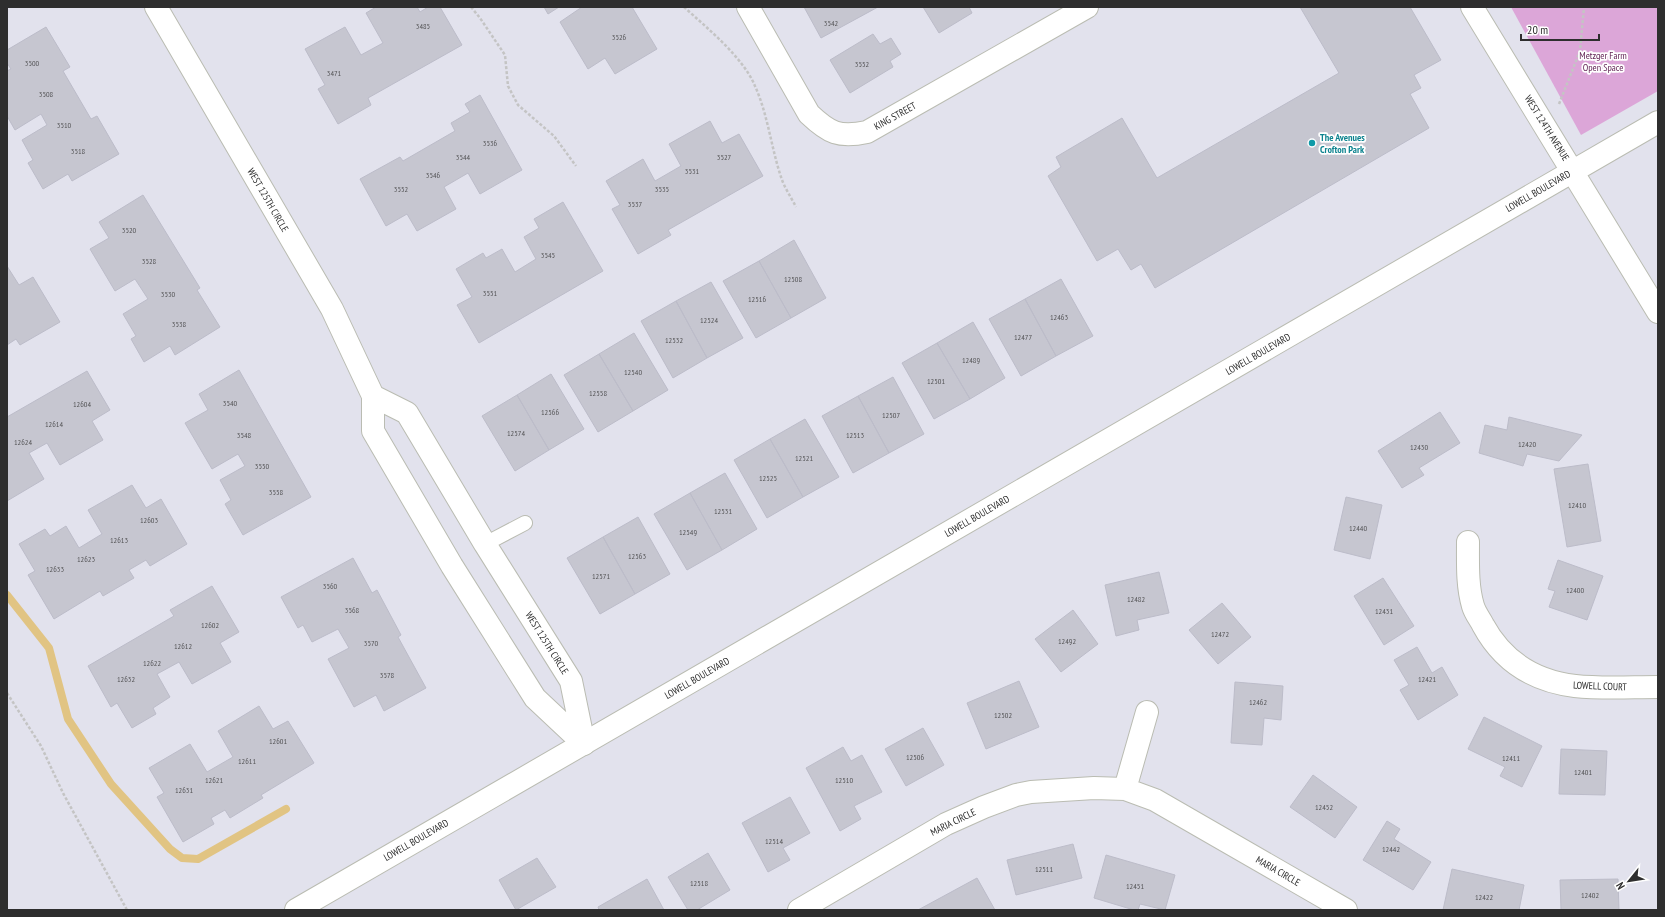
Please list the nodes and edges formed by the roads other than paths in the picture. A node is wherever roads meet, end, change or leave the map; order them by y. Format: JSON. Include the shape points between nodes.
{"nodes":[{"id":1,"x":156,"y":7,"type":"edge"},
{"id":2,"x":748,"y":7,"type":"edge"},
{"id":3,"x":1087,"y":7,"type":"edge"},
{"id":4,"x":1472,"y":7,"type":"edge"},
{"id":5,"x":1658,"y":122,"type":"edge"},
{"id":6,"x":1573,"y":171,"type":"junction"},
{"id":7,"x":1658,"y":312,"type":"edge"},
{"id":8,"x":373,"y":396,"type":"junction"},
{"id":9,"x":525,"y":523,"type":"dead end"},
{"id":10,"x":1468,"y":542,"type":"dead end"},
{"id":11,"x":485,"y":544,"type":"junction"},
{"id":12,"x":1658,"y":687,"type":"edge"},
{"id":13,"x":1147,"y":712,"type":"dead end"},
{"id":14,"x":584,"y":744,"type":"junction"},
{"id":15,"x":1125,"y":789,"type":"junction"},
{"id":16,"x":296,"y":910,"type":"edge"},
{"id":17,"x":798,"y":910,"type":"edge"},
{"id":18,"x":1346,"y":910,"type":"edge"}],
"edges":[{"from":1,"to":8,"type":"street","name":"WEST 125TH CIRCLE","via":[[332,309]]},
{"from":2,"to":3,"type":"street","name":"KING STREET","via":[[809,114],[823,128],[838,134],[851,135],[867,132]]},
{"from":4,"to":6,"type":"street","name":"WEST 124TH AVENUE"},
{"from":5,"to":6,"type":"street","name":"LOWELL BOULEVARD"},
{"from":6,"to":7,"type":"street","name":"WEST 124TH AVENUE"},
{"from":6,"to":14,"type":"street","name":"LOWELL BOULEVARD"},
{"from":8,"to":11,"type":"street","name":"WEST 125TH CIRCLE","via":[[407,413]]},
{"from":8,"to":14,"type":"street","name":"WEST 125TH CIRCLE","via":[[373,431],[452,566],[534,698]]},
{"from":9,"to":11,"type":"lane"},
{"from":10,"to":12,"type":"street","name":"LOWELL COURT","via":[[1468,577],[1473,607],[1488,635],[1501,652],[1517,666],[1547,681],[1576,686]]},
{"from":11,"to":14,"type":"street","name":"WEST 125TH CIRCLE","via":[[571,681]]},
{"from":13,"to":15,"type":"street"},
{"from":14,"to":16,"type":"street","name":"LOWELL BOULEVARD"},
{"from":15,"to":17,"type":"street","name":"MARIA CIRCLE","via":[[1032,792],[984,806],[946,824]]},
{"from":15,"to":18,"type":"street","name":"MARIA CIRCLE","via":[[1156,800]]}]}
